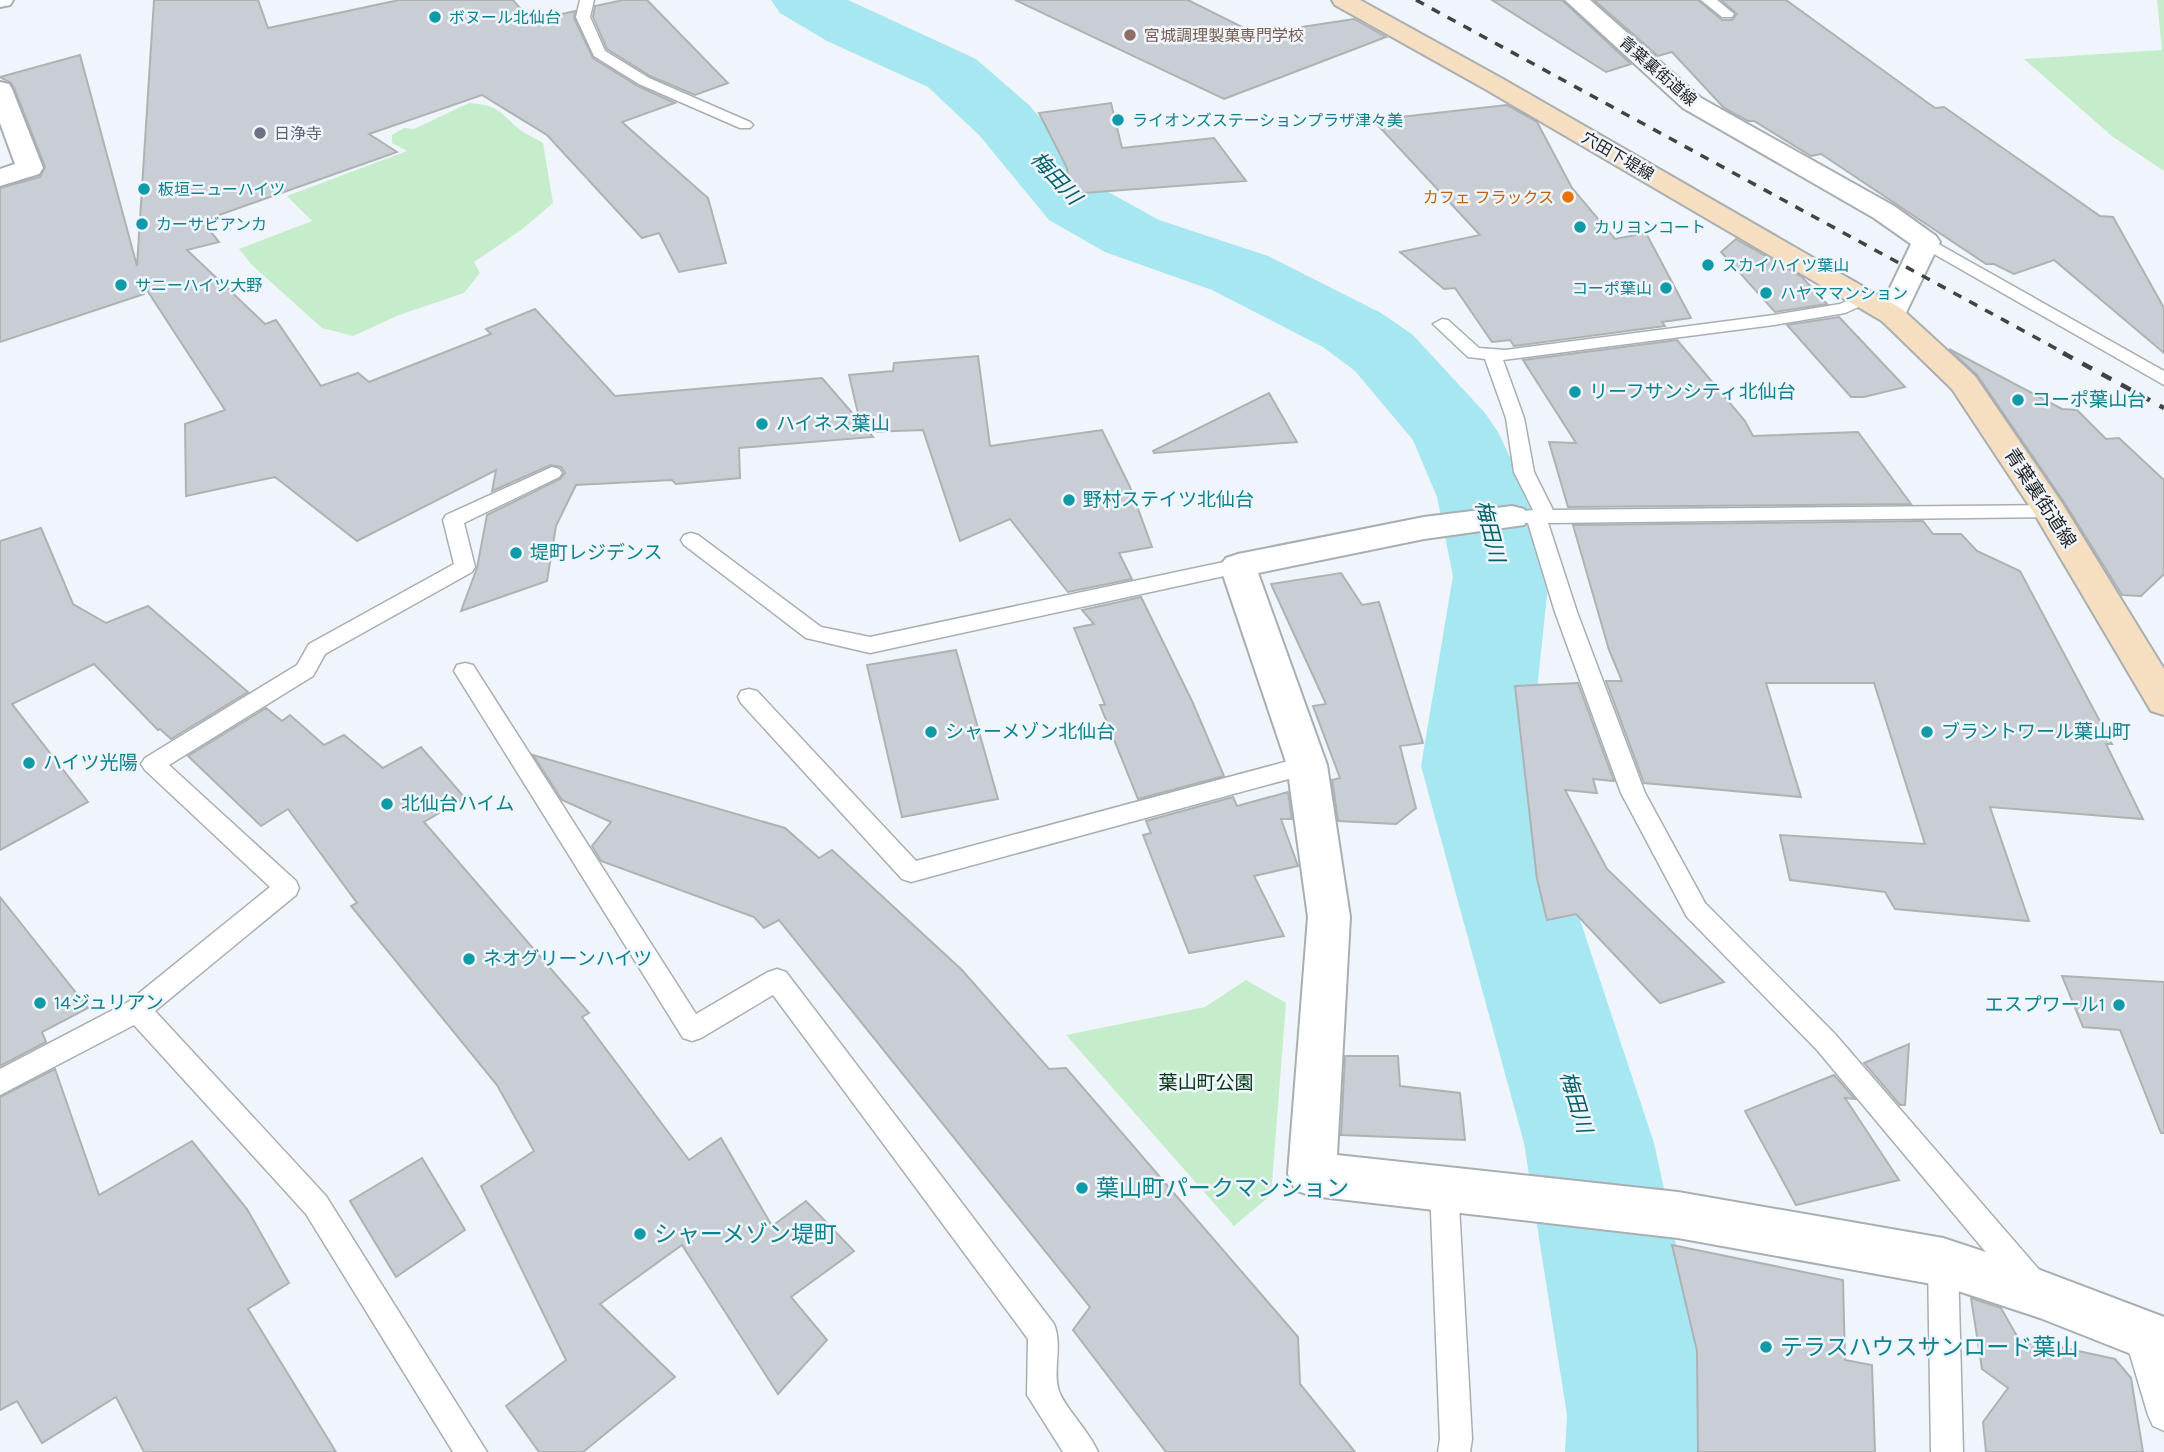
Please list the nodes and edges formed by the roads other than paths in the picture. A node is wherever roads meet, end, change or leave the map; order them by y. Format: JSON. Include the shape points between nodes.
{"nodes":[{"id":1,"x":587,"y":0,"type":"edge"},
{"id":2,"x":1343,"y":0,"type":"edge"},
{"id":3,"x":1576,"y":0,"type":"edge"},
{"id":4,"x":1708,"y":0,"type":"edge"},
{"id":5,"x":1727,"y":14,"type":"dead end"},
{"id":6,"x":0,"y":89,"type":"edge"},
{"id":7,"x":745,"y":125,"type":"dead end"},
{"id":8,"x":0,"y":178,"type":"edge"},
{"id":9,"x":1926,"y":242,"type":"junction"},
{"id":10,"x":1878,"y":307,"type":"junction"},
{"id":11,"x":1442,"y":324,"type":"dead end"},
{"id":12,"x":1492,"y":354,"type":"junction"},
{"id":13,"x":2164,"y":379,"type":"edge"},
{"id":14,"x":552,"y":473,"type":"dead end"},
{"id":15,"x":2050,"y":512,"type":"junction"},
{"id":16,"x":1531,"y":517,"type":"junction"},
{"id":17,"x":691,"y":540,"type":"dead end"},
{"id":18,"x":1238,"y":566,"type":"junction"},
{"id":19,"x":464,"y":671,"type":"dead end"},
{"id":20,"x":749,"y":697,"type":"dead end"},
{"id":21,"x":2164,"y":701,"type":"edge"},
{"id":22,"x":1307,"y":765,"type":"junction"},
{"id":23,"x":137,"y":1010,"type":"junction"},
{"id":24,"x":0,"y":1083,"type":"edge"},
{"id":25,"x":1444,"y":1187,"type":"junction"},
{"id":26,"x":1943,"y":1262,"type":"junction"},
{"id":27,"x":2040,"y":1294,"type":"junction"},
{"id":28,"x":2151,"y":1336,"type":"edge"},
{"id":29,"x":2164,"y":1415,"type":"edge"},
{"id":30,"x":471,"y":1452,"type":"edge"},
{"id":31,"x":1082,"y":1452,"type":"edge"},
{"id":32,"x":1454,"y":1452,"type":"edge"},
{"id":33,"x":1947,"y":1452,"type":"edge"}],
"edges":[{"from":1,"to":7,"type":"lane","via":[[583,17],[599,53],[644,81]]},
{"from":2,"to":10,"type":"street","name":"穴田下堤線"},
{"from":3,"to":9,"type":"street","name":"青葉裏街道線","via":[[1692,103],[1884,212]]},
{"from":4,"to":5,"type":"lane"},
{"from":6,"to":8,"type":"street","via":[[30,168]]},
{"from":9,"to":10,"type":"street"},
{"from":9,"to":13,"type":"lane"},
{"from":10,"to":12,"type":"lane"},
{"from":10,"to":15,"type":"street","name":"青葉裏街道線","via":[[1964,383]]},
{"from":11,"to":12,"type":"lane","via":[[1474,353]]},
{"from":12,"to":16,"type":"lane","via":[[1515,418]]},
{"from":14,"to":23,"type":"lane","via":[[453,520],[465,567],[317,649],[305,670],[153,764],[287,888]]},
{"from":15,"to":16,"type":"lane"},
{"from":15,"to":21,"type":"street","name":"青葉裏街道線"},
{"from":16,"to":18,"type":"street","via":[[1424,528]]},
{"from":16,"to":27,"type":"lane","via":[[1633,793],[1696,910],[1826,1042]]},
{"from":17,"to":18,"type":"lane","via":[[814,633],[870,645]]},
{"from":18,"to":22,"type":"street"},
{"from":19,"to":31,"type":"lane","via":[[692,1030],[777,980],[1042,1335],[1042,1395]]},
{"from":20,"to":22,"type":"lane","via":[[911,872]]},
{"from":22,"to":25,"type":"street","via":[[1329,916],[1312,1174]]},
{"from":23,"to":24,"type":"lane"},
{"from":23,"to":30,"type":"lane","via":[[316,1205]]},
{"from":25,"to":26,"type":"street","via":[[1678,1215]]},
{"from":25,"to":32,"type":"lane"},
{"from":26,"to":27,"type":"street"},
{"from":26,"to":33,"type":"lane"},
{"from":27,"to":28,"type":"street"},
{"from":28,"to":29,"type":"lane"}]}
